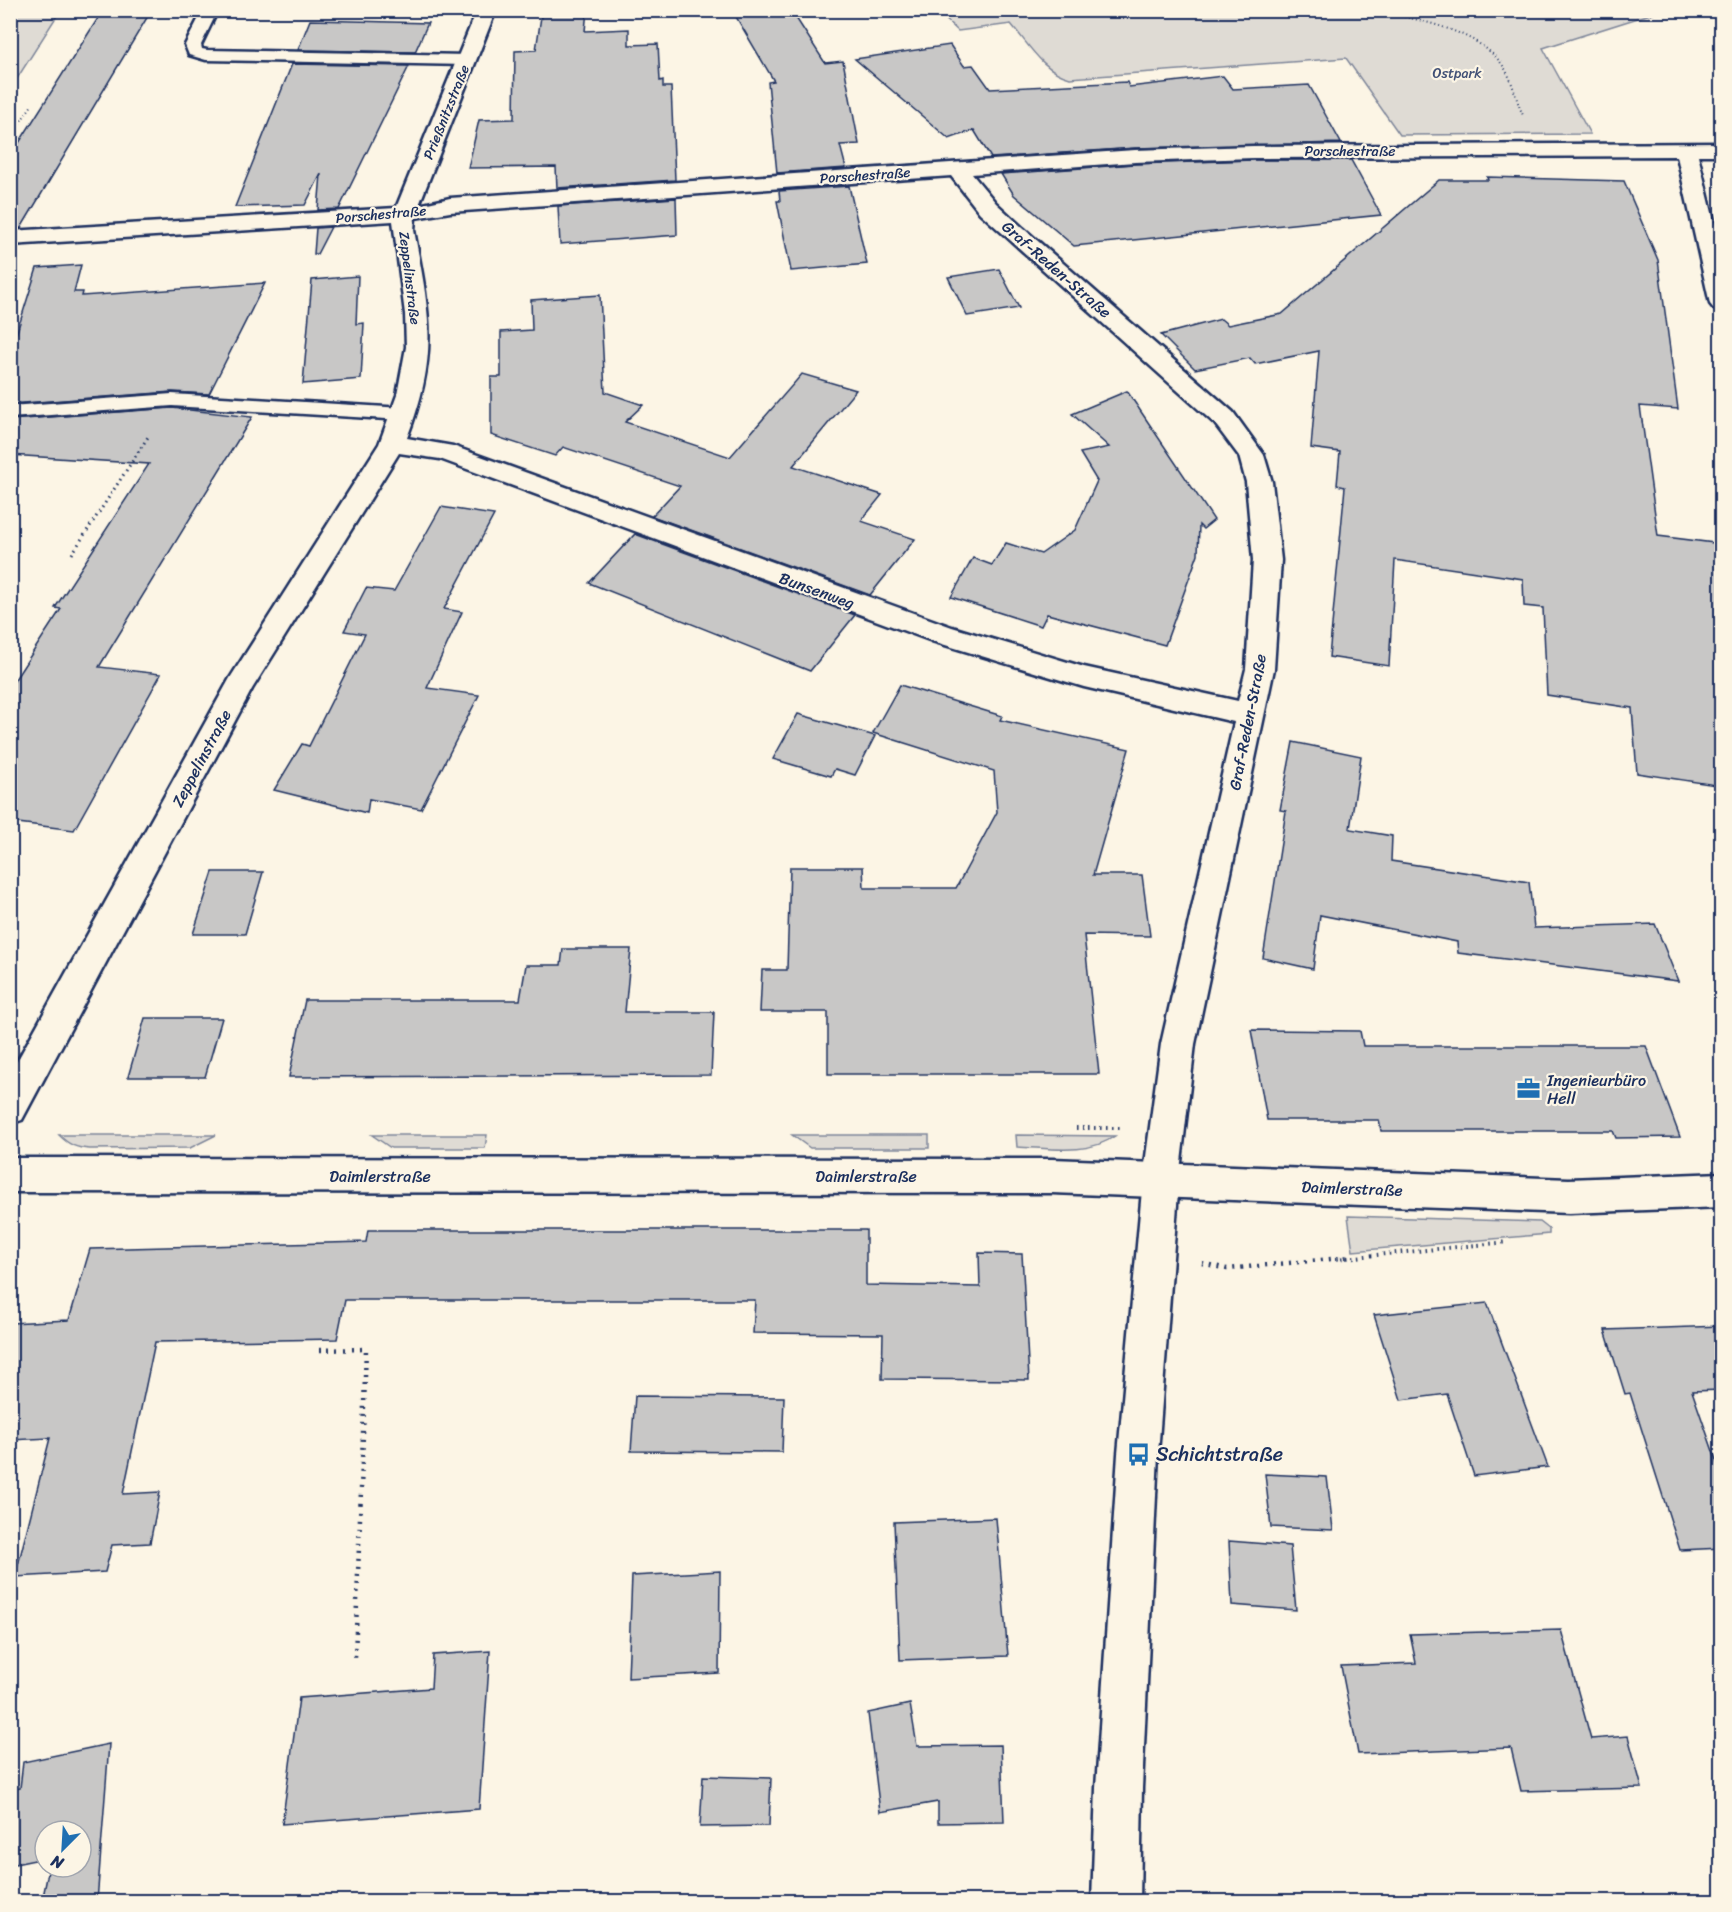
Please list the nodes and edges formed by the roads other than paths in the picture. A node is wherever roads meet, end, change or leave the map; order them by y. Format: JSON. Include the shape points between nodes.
{"nodes":[{"id":1,"x":211,"y":10,"type":"edge"},
{"id":2,"x":487,"y":10,"type":"edge"},
{"id":3,"x":467,"y":60,"type":"junction"},
{"id":4,"x":1722,"y":149,"type":"edge"},
{"id":5,"x":1686,"y":150,"type":"junction"},
{"id":6,"x":957,"y":169,"type":"junction"},
{"id":7,"x":404,"y":214,"type":"junction"},
{"id":8,"x":10,"y":238,"type":"edge"},
{"id":9,"x":1722,"y":304,"type":"edge"},
{"id":10,"x":10,"y":412,"type":"edge"},
{"id":11,"x":404,"y":414,"type":"junction"},
{"id":12,"x":392,"y":444,"type":"junction"},
{"id":13,"x":1250,"y":715,"type":"junction"},
{"id":14,"x":10,"y":1109,"type":"edge"},
{"id":15,"x":10,"y":1175,"type":"edge"},
{"id":16,"x":1161,"y":1179,"type":"junction"},
{"id":17,"x":1722,"y":1190,"type":"edge"},
{"id":18,"x":1116,"y":1902,"type":"edge"}],
"edges":[{"from":1,"to":3,"type":"lane","via":[[193,45],[195,52],[206,55]]},
{"from":2,"to":3,"type":"street","name":"Prießnitzstraße"},
{"from":3,"to":7,"type":"street","name":"Prießnitzstraße"},
{"from":4,"to":5,"type":"street","name":"Porschestraße"},
{"from":5,"to":6,"type":"street","name":"Porschestraße","via":[[1229,153]]},
{"from":5,"to":9,"type":"street"},
{"from":6,"to":7,"type":"street","name":"Porschestraße","via":[[450,205]]},
{"from":6,"to":13,"type":"street","name":"Graf-Reden-Straße","via":[[988,208],[1224,418],[1251,455],[1259,482],[1267,560],[1260,669]]},
{"from":7,"to":8,"type":"street","name":"Porschestraße"},
{"from":7,"to":11,"type":"street","name":"Zeppelinstraße","via":[[402,230],[417,327],[416,363]]},
{"from":10,"to":11,"type":"lane","via":[[172,400]]},
{"from":11,"to":12,"type":"street","name":"Zeppelinstraße"},
{"from":12,"to":13,"type":"street","name":"Bunsenweg","via":[[444,452],[870,610],[1027,662]]},
{"from":12,"to":14,"type":"street","name":"Zeppelinstraße","via":[[240,685]]},
{"from":13,"to":16,"type":"street","name":"Graf-Reden-Straße","via":[[1178,1044]]},
{"from":15,"to":16,"type":"street","name":"Daimlerstraße"},
{"from":16,"to":17,"type":"street","name":"Daimlerstraße","via":[[1569,1196]]},
{"from":16,"to":18,"type":"street","via":[[1137,1466]]}]}
